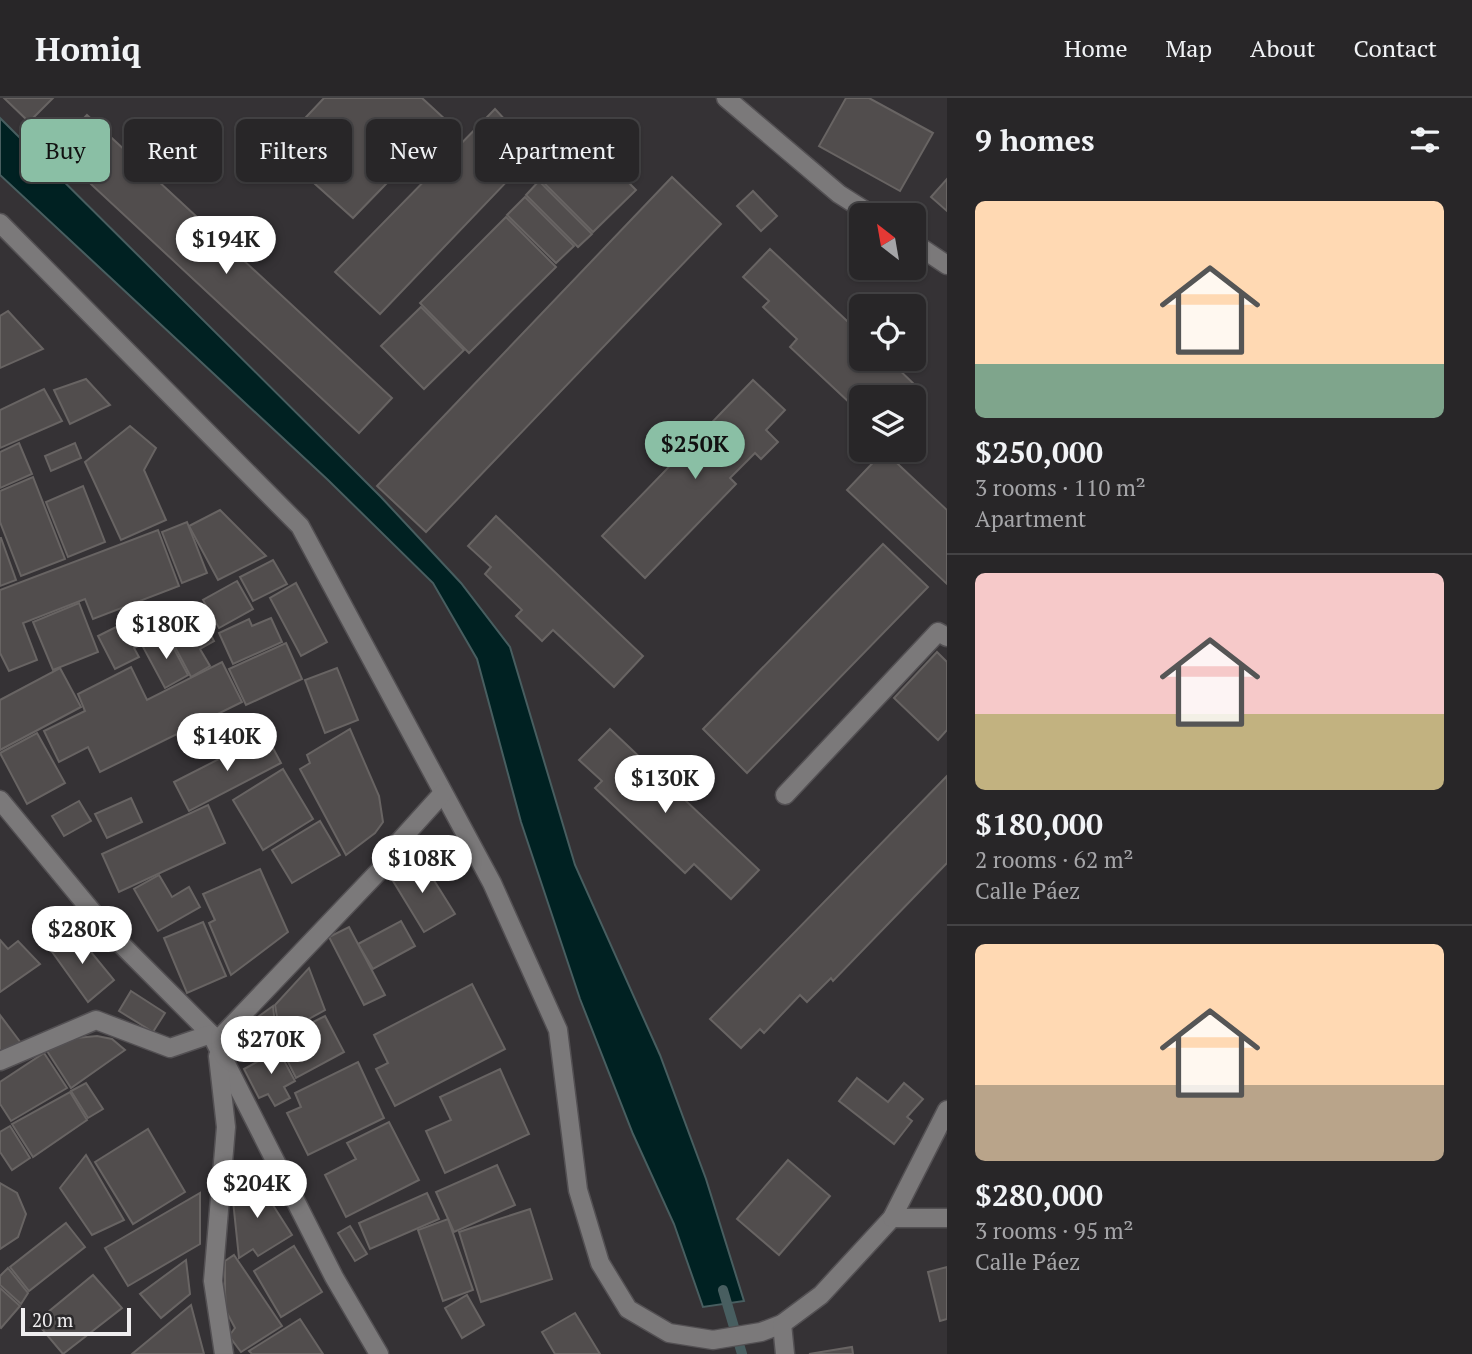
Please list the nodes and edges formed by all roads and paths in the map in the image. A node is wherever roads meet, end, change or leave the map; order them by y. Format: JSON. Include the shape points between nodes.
{"nodes":[{"id":1,"x":726,"y":98,"type":"edge"},
{"id":2,"x":853,"y":203,"type":"edge"},
{"id":3,"x":0,"y":223,"type":"edge"},
{"id":4,"x":926,"y":251,"type":"edge"},
{"id":5,"x":947,"y":265,"type":"edge"},
{"id":6,"x":947,"y":637,"type":"edge"},
{"id":7,"x":443,"y":793,"type":"junction"},
{"id":8,"x":785,"y":795,"type":"dead end"},
{"id":9,"x":0,"y":800,"type":"edge"},
{"id":10,"x":213,"y":1038,"type":"junction"},
{"id":11,"x":0,"y":1061,"type":"edge"},
{"id":12,"x":947,"y":1110,"type":"edge"},
{"id":13,"x":892,"y":1217,"type":"junction"},
{"id":14,"x":947,"y":1219,"type":"edge"},
{"id":15,"x":782,"y":1324,"type":"junction"},
{"id":16,"x":224,"y":1354,"type":"edge"},
{"id":17,"x":379,"y":1354,"type":"edge"},
{"id":18,"x":785,"y":1354,"type":"edge"}],
"edges":[{"from":1,"to":2,"type":"street"},
{"from":3,"to":7,"type":"street","via":[[300,526]]},
{"from":4,"to":5,"type":"street"},
{"from":6,"to":8,"type":"street","via":[[938,632]]},
{"from":7,"to":10,"type":"street","via":[[380,870]]},
{"from":7,"to":15,"type":"street","via":[[492,883],[558,1030],[578,1190],[600,1263],[628,1310],[669,1333],[713,1340]]},
{"from":9,"to":10,"type":"street","via":[[109,932]]},
{"from":10,"to":11,"type":"street","via":[[170,1048],[96,1020]]},
{"from":10,"to":16,"type":"street","via":[[226,1127],[213,1280]]},
{"from":10,"to":17,"type":"street","via":[[334,1277]]},
{"from":12,"to":13,"type":"street"},
{"from":13,"to":14,"type":"street"},
{"from":13,"to":15,"type":"street","via":[[821,1295]]},
{"from":15,"to":18,"type":"street"}]}
